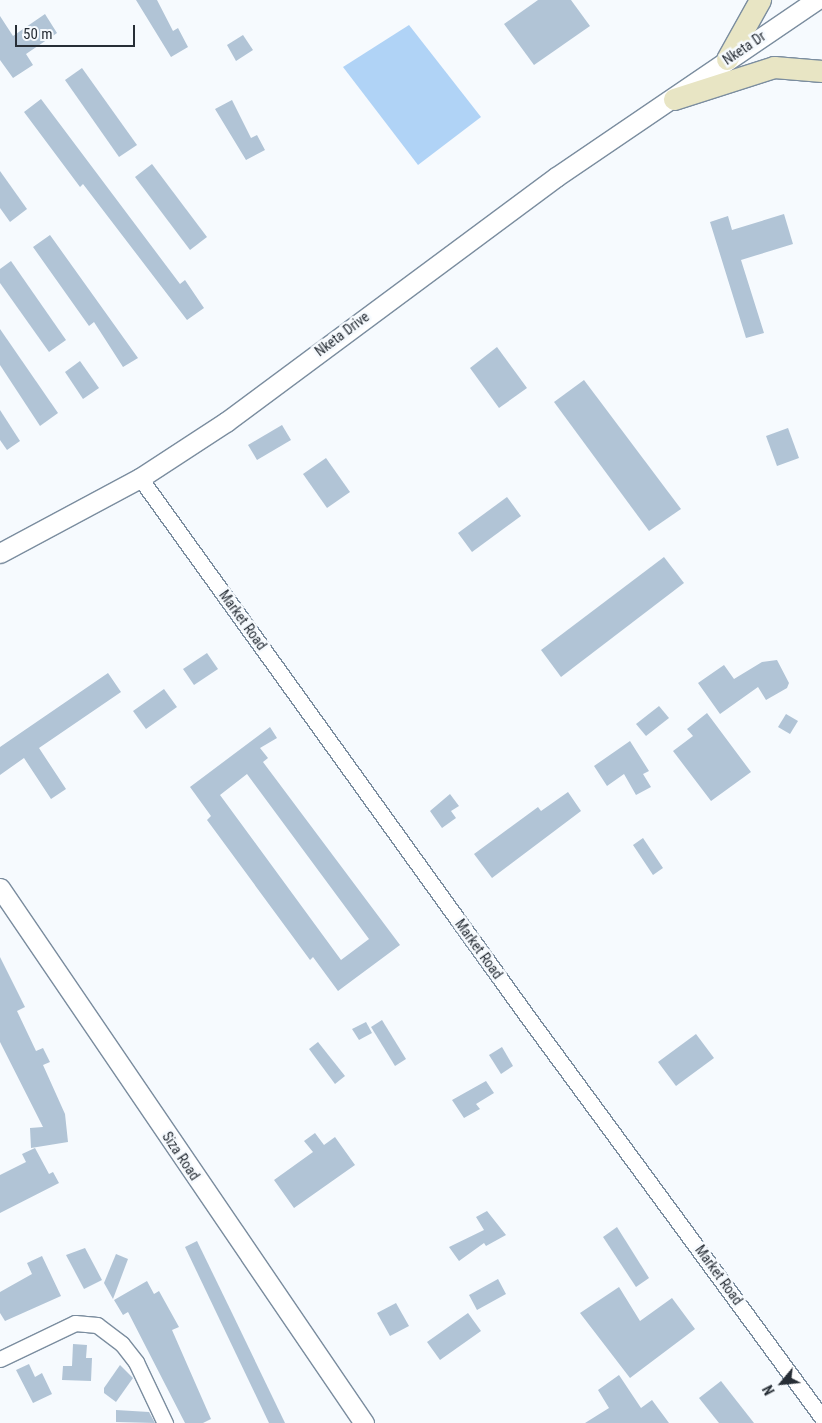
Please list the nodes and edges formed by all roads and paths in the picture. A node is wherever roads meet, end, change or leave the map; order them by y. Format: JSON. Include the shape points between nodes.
{"nodes":[{"id":1,"x":760,"y":0,"type":"edge"},
{"id":2,"x":816,"y":0,"type":"edge"},
{"id":3,"x":728,"y":59,"type":"junction"},
{"id":4,"x":822,"y":71,"type":"edge"},
{"id":5,"x":674,"y":98,"type":"junction"},
{"id":6,"x":140,"y":478,"type":"junction"},
{"id":7,"x":0,"y":553,"type":"edge"},
{"id":8,"x":0,"y":888,"type":"edge"},
{"id":9,"x":0,"y":1359,"type":"edge"},
{"id":10,"x":822,"y":1417,"type":"edge"},
{"id":11,"x":164,"y":1423,"type":"edge"},
{"id":12,"x":364,"y":1423,"type":"edge"}],
"edges":[{"from":1,"to":3,"type":"main road"},
{"from":2,"to":3,"type":"street","name":"Nketa Dr"},
{"from":3,"to":5,"type":"street","name":"Nketa Dr"},
{"from":4,"to":5,"type":"main road","via":[[774,67]]},
{"from":5,"to":6,"type":"street","name":"Nketa Drive","via":[[556,177],[226,422]]},
{"from":6,"to":7,"type":"street","name":"Nketa Drive"},
{"from":6,"to":10,"type":"street","name":"Market Road","via":[[527,1016]]},
{"from":8,"to":12,"type":"street","name":"Siza Road"},
{"from":9,"to":11,"type":"street","via":[[75,1323],[97,1324],[122,1344],[136,1362]]}]}
